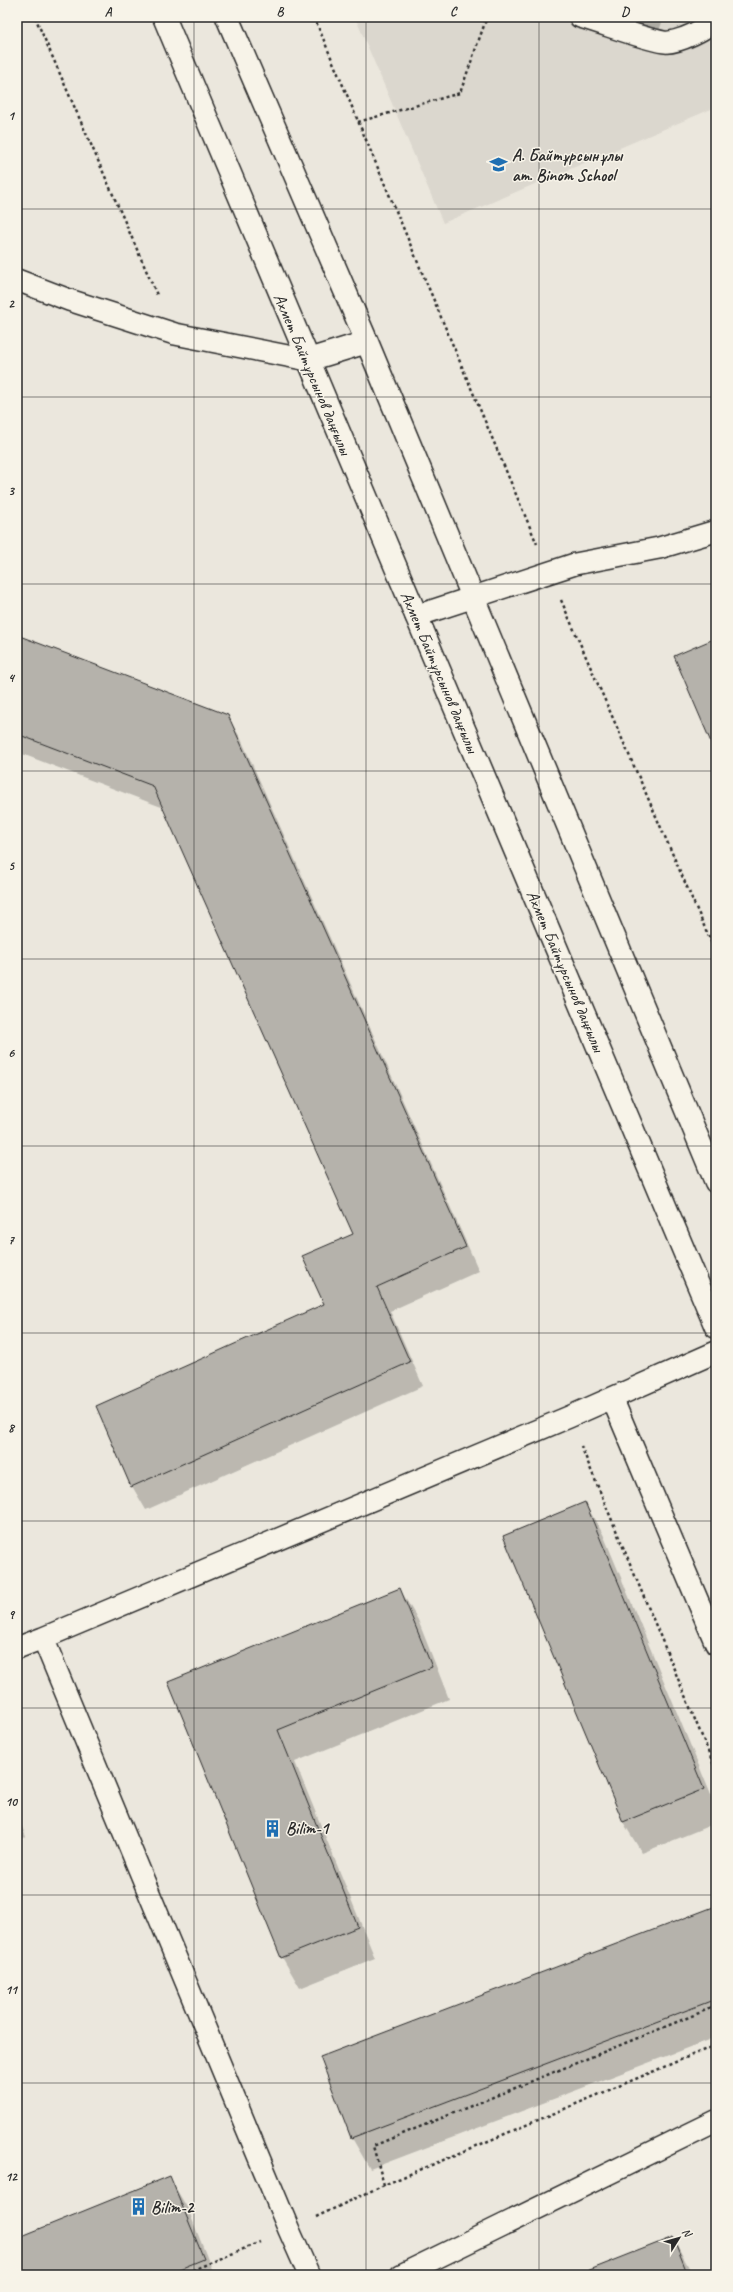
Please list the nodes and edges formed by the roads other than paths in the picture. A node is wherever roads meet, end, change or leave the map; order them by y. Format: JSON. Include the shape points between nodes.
{"nodes":[{"id":1,"x":164,"y":17,"type":"edge"},
{"id":2,"x":227,"y":17,"type":"edge"},
{"id":3,"x":580,"y":17,"type":"edge"},
{"id":4,"x":716,"y":17,"type":"edge"},
{"id":5,"x":17,"y":280,"type":"edge"},
{"id":6,"x":367,"y":342,"type":"junction"},
{"id":7,"x":308,"y":360,"type":"junction"},
{"id":8,"x":716,"y":531,"type":"edge"},
{"id":9,"x":474,"y":597,"type":"junction"},
{"id":10,"x":416,"y":616,"type":"junction"},
{"id":11,"x":716,"y":1182,"type":"edge"},
{"id":12,"x":716,"y":1327,"type":"edge"},
{"id":13,"x":716,"y":1352,"type":"edge"},
{"id":14,"x":612,"y":1398,"type":"junction"},
{"id":15,"x":43,"y":1638,"type":"junction"},
{"id":16,"x":716,"y":1644,"type":"edge"},
{"id":17,"x":17,"y":1648,"type":"edge"},
{"id":18,"x":716,"y":2121,"type":"edge"},
{"id":19,"x":307,"y":2274,"type":"edge"},
{"id":20,"x":401,"y":2275,"type":"edge"}],
"edges":[{"from":1,"to":7,"type":"street","name":"Ахмет Байтұрсынов даңғылы"},
{"from":2,"to":6,"type":"street"},
{"from":3,"to":4,"type":"lane","via":[[666,43],[695,34]]},
{"from":5,"to":7,"type":"lane","via":[[174,334]]},
{"from":6,"to":7,"type":"street"},
{"from":6,"to":9,"type":"street"},
{"from":7,"to":10,"type":"street","name":"Ахмет Байтұрсынов даңғылы"},
{"from":8,"to":9,"type":"lane","via":[[659,548],[575,564]]},
{"from":9,"to":10,"type":"lane"},
{"from":9,"to":11,"type":"street"},
{"from":10,"to":12,"type":"street","name":"Ахмет Байтұрсынов даңғылы"},
{"from":13,"to":14,"type":"lane"},
{"from":14,"to":15,"type":"lane"},
{"from":14,"to":16,"type":"lane"},
{"from":15,"to":17,"type":"lane"},
{"from":15,"to":19,"type":"lane"},
{"from":18,"to":20,"type":"lane"}]}
